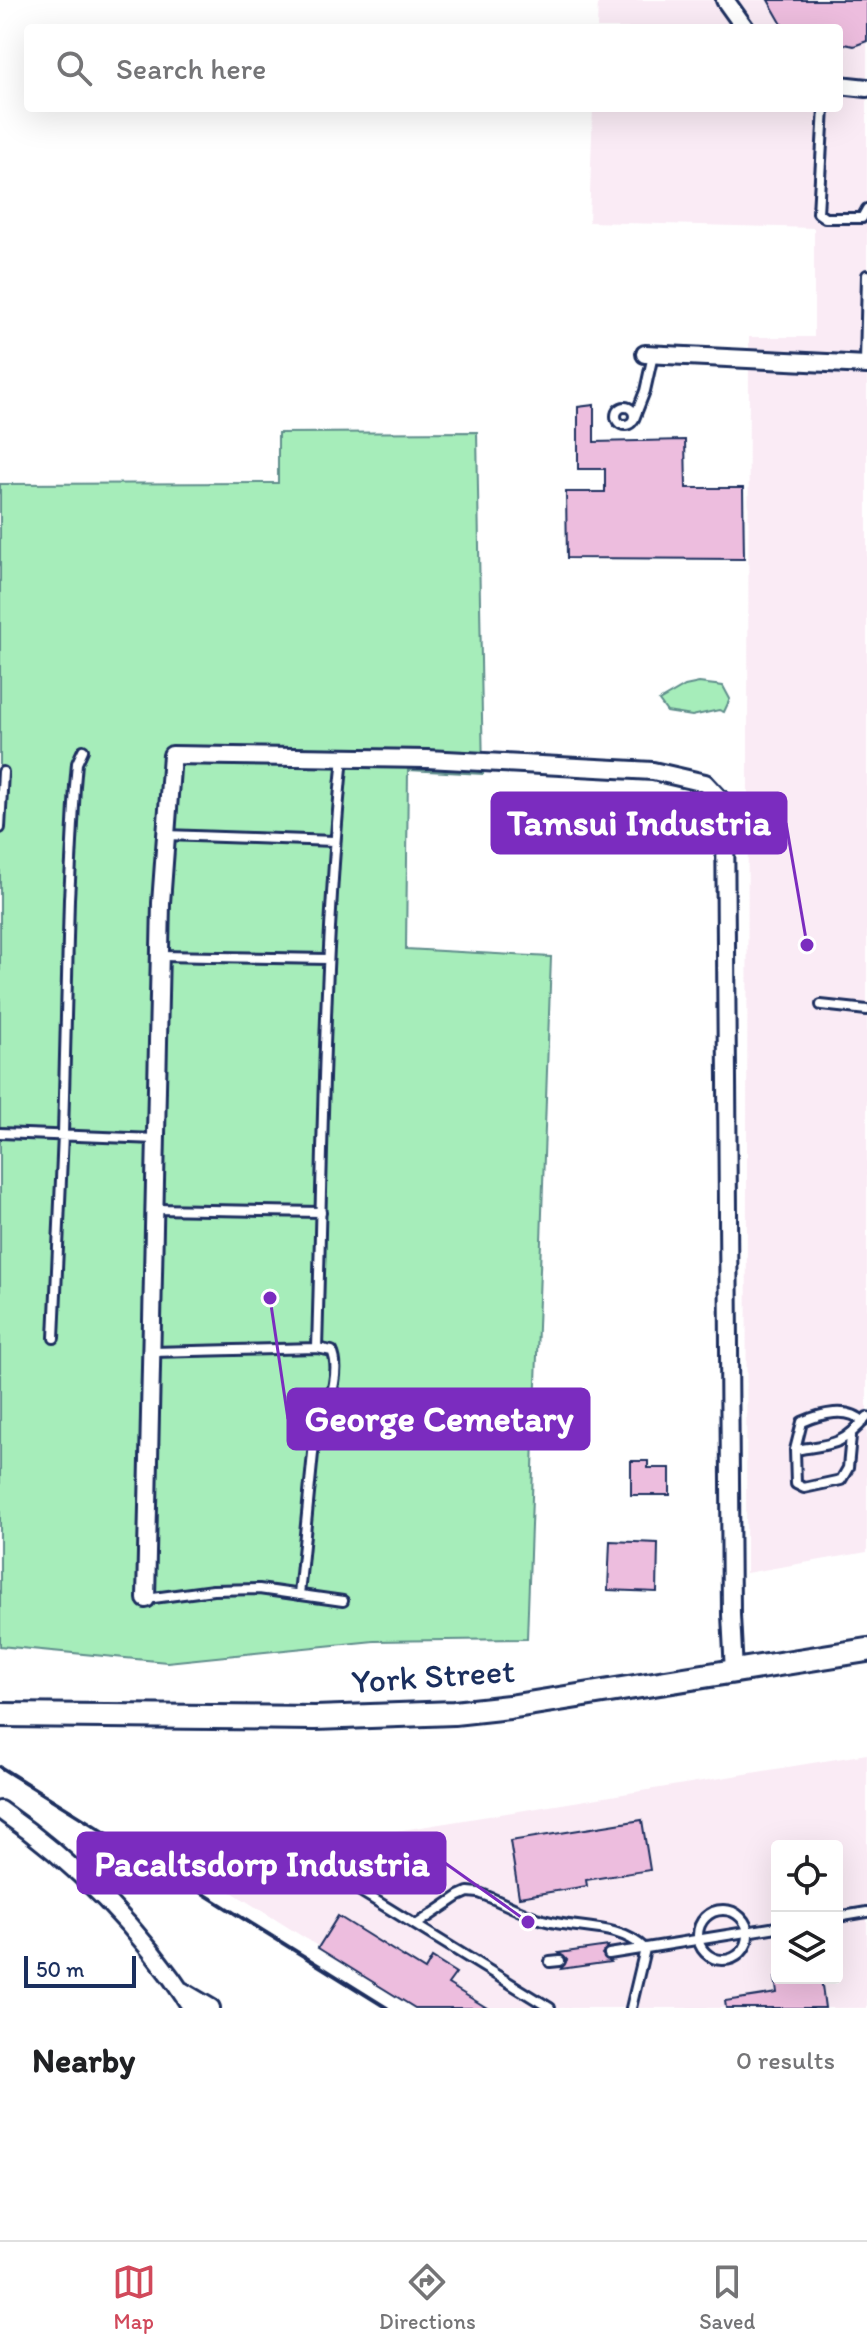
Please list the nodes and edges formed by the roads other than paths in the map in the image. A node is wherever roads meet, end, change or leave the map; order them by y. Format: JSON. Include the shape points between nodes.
{"nodes":[{"id":1,"x":725,"y":0,"type":"edge"},
{"id":2,"x":742,"y":24,"type":"edge"},
{"id":3,"x":843,"y":85,"type":"edge"},
{"id":4,"x":867,"y":88,"type":"edge"},
{"id":5,"x":824,"y":112,"type":"edge"},
{"id":6,"x":867,"y":209,"type":"edge"},
{"id":7,"x":867,"y":275,"type":"edge"},
{"id":8,"x":650,"y":354,"type":"joint"},
{"id":9,"x":866,"y":364,"type":"edge"},
{"id":10,"x":634,"y":419,"type":"dead end"},
{"id":11,"x":83,"y":750,"type":"dead end"},
{"id":12,"x":343,"y":757,"type":"junction"},
{"id":13,"x":3,"y":772,"type":"dead end"},
{"id":14,"x":0,"y":828,"type":"edge"},
{"id":15,"x":166,"y":835,"type":"junction"},
{"id":16,"x":334,"y":841,"type":"junction"},
{"id":17,"x":160,"y":956,"type":"junction"},
{"id":18,"x":328,"y":959,"type":"junction"},
{"id":19,"x":821,"y":1005,"type":"dead end"},
{"id":20,"x":867,"y":1010,"type":"edge"},
{"id":21,"x":0,"y":1133,"type":"edge"},
{"id":22,"x":63,"y":1134,"type":"junction"},
{"id":23,"x":156,"y":1139,"type":"junction"},
{"id":24,"x":155,"y":1209,"type":"junction"},
{"id":25,"x":321,"y":1212,"type":"junction"},
{"id":26,"x":54,"y":1338,"type":"dead end"},
{"id":27,"x":317,"y":1348,"type":"junction"},
{"id":28,"x":152,"y":1352,"type":"junction"},
{"id":29,"x":865,"y":1420,"type":"edge"},
{"id":30,"x":851,"y":1436,"type":"junction"},
{"id":31,"x":795,"y":1450,"type":"junction"},
{"id":32,"x":299,"y":1595,"type":"junction"},
{"id":33,"x":146,"y":1599,"type":"joint"},
{"id":34,"x":343,"y":1601,"type":"dead end"},
{"id":35,"x":867,"y":1650,"type":"edge"},
{"id":36,"x":734,"y":1672,"type":"junction"},
{"id":37,"x":1,"y":1715,"type":"edge"},
{"id":38,"x":0,"y":1810,"type":"edge"},
{"id":39,"x":323,"y":1868,"type":"dead end"},
{"id":40,"x":867,"y":1912,"type":"edge"},
{"id":41,"x":843,"y":1916,"type":"edge"},
{"id":42,"x":416,"y":1925,"type":"junction"},
{"id":43,"x":771,"y":1928,"type":"edge"},
{"id":44,"x":749,"y":1931,"type":"junction"},
{"id":45,"x":698,"y":1940,"type":"junction"},
{"id":46,"x":645,"y":1949,"type":"junction"},
{"id":47,"x":609,"y":1954,"type":"dead end"},
{"id":48,"x":180,"y":1990,"type":"junction"},
{"id":49,"x":192,"y":2008,"type":"edge"},
{"id":50,"x":211,"y":2008,"type":"edge"},
{"id":51,"x":550,"y":2008,"type":"edge"},
{"id":52,"x":631,"y":2008,"type":"edge"}],
"edges":[{"from":1,"to":2,"type":"street"},
{"from":3,"to":4,"type":"street"},
{"from":5,"to":6,"type":"lane","via":[[818,213],[825,218],[862,218]]},
{"from":7,"to":9,"type":"lane"},
{"from":8,"to":9,"type":"street"},
{"from":8,"to":10,"type":"lane"},
{"from":11,"to":22,"type":"lane","via":[[74,800]]},
{"from":12,"to":15,"type":"street","via":[[172,755]]},
{"from":12,"to":16,"type":"lane"},
{"from":12,"to":36,"type":"street","via":[[653,771],[705,783],[725,812]]},
{"from":13,"to":14,"type":"lane"},
{"from":15,"to":16,"type":"lane"},
{"from":15,"to":17,"type":"street"},
{"from":16,"to":18,"type":"lane"},
{"from":17,"to":18,"type":"lane"},
{"from":17,"to":23,"type":"street"},
{"from":18,"to":25,"type":"lane"},
{"from":19,"to":20,"type":"lane"},
{"from":21,"to":22,"type":"lane"},
{"from":22,"to":23,"type":"lane"},
{"from":22,"to":26,"type":"lane"},
{"from":23,"to":24,"type":"street"},
{"from":24,"to":25,"type":"lane"},
{"from":24,"to":28,"type":"street"},
{"from":25,"to":27,"type":"lane"},
{"from":27,"to":28,"type":"lane"},
{"from":27,"to":32,"type":"lane","via":[[332,1351],[336,1360],[329,1403],[315,1433]]},
{"from":28,"to":33,"type":"street"},
{"from":29,"to":30,"type":"lane"},
{"from":29,"to":31,"type":"lane","via":[[848,1412],[806,1420]]},
{"from":30,"to":31,"type":"lane","via":[[836,1444]]},
{"from":30,"to":31,"type":"lane","via":[[848,1468],[836,1483],[799,1486]]},
{"from":32,"to":33,"type":"lane","via":[[213,1590]]},
{"from":32,"to":34,"type":"lane"},
{"from":35,"to":36,"type":"main road","name":"York Street"},
{"from":36,"to":37,"type":"main road","name":"York Street","via":[[454,1713],[315,1718]]},
{"from":38,"to":48,"type":"street","via":[[63,1858],[116,1909]]},
{"from":39,"to":42,"type":"lane"},
{"from":40,"to":41,"type":"lane"},
{"from":42,"to":46,"type":"lane","via":[[459,1896],[479,1893],[548,1922],[631,1938]]},
{"from":42,"to":51,"type":"lane"},
{"from":43,"to":44,"type":"lane"},
{"from":44,"to":45,"type":"lane"},
{"from":44,"to":45,"type":"lane","via":[[743,1951],[725,1961],[707,1955]]},
{"from":44,"to":45,"type":"lane","via":[[736,1913],[713,1911],[698,1928]]},
{"from":45,"to":46,"type":"lane"},
{"from":46,"to":47,"type":"lane"},
{"from":46,"to":52,"type":"lane"},
{"from":48,"to":49,"type":"street"},
{"from":48,"to":50,"type":"street"}]}
